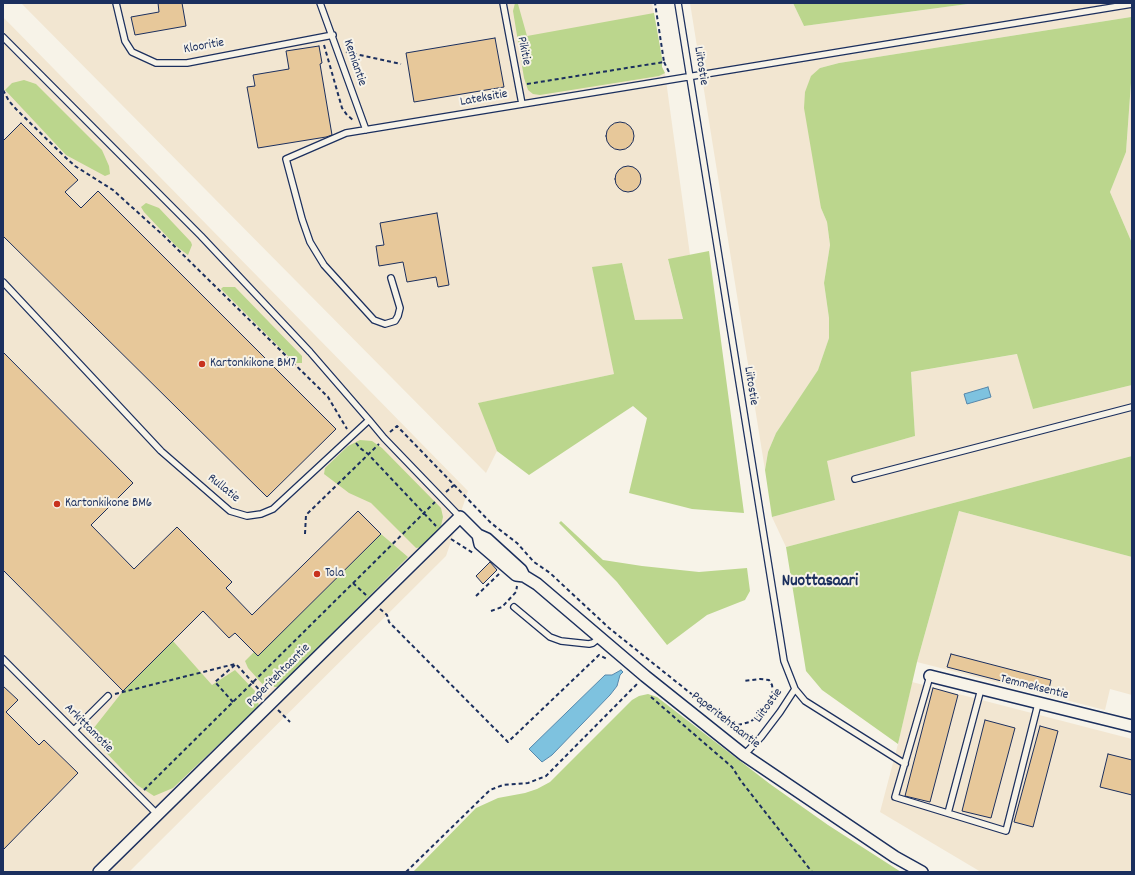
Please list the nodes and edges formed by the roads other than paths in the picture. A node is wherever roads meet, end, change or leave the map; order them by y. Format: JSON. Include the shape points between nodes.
{"nodes":[{"id":1,"x":116,"y":3,"type":"edge"},
{"id":2,"x":320,"y":3,"type":"edge"},
{"id":3,"x":503,"y":3,"type":"edge"},
{"id":4,"x":678,"y":3,"type":"edge"},
{"id":5,"x":1132,"y":4,"type":"edge"},
{"id":6,"x":333,"y":35,"type":"junction"},
{"id":7,"x":3,"y":37,"type":"edge"},
{"id":8,"x":690,"y":76,"type":"junction"},
{"id":9,"x":522,"y":104,"type":"junction"},
{"id":10,"x":366,"y":130,"type":"junction"},
{"id":11,"x":391,"y":278,"type":"dead end"},
{"id":12,"x":3,"y":282,"type":"edge"},
{"id":13,"x":1132,"y":407,"type":"edge"},
{"id":14,"x":369,"y":420,"type":"junction"},
{"id":15,"x":855,"y":479,"type":"dead end"},
{"id":16,"x":460,"y":517,"type":"junction"},
{"id":17,"x":514,"y":607,"type":"dead end"},
{"id":18,"x":598,"y":638,"type":"junction"},
{"id":19,"x":3,"y":659,"type":"edge"},
{"id":20,"x":930,"y":676,"type":"joint"},
{"id":21,"x":795,"y":689,"type":"junction"},
{"id":22,"x":981,"y":689,"type":"junction"},
{"id":23,"x":108,"y":696,"type":"road end"},
{"id":24,"x":1038,"y":704,"type":"junction"},
{"id":25,"x":1132,"y":726,"type":"edge"},
{"id":26,"x":74,"y":730,"type":"junction"},
{"id":27,"x":744,"y":755,"type":"junction"},
{"id":28,"x":905,"y":764,"type":"junction"},
{"id":29,"x":948,"y":813,"type":"junction"},
{"id":30,"x":158,"y":815,"type":"junction"},
{"id":31,"x":99,"y":872,"type":"edge"},
{"id":32,"x":922,"y":872,"type":"edge"}],
"edges":[{"from":1,"to":6,"type":"lane","name":"Klooritie","via":[[125,41],[132,52],[156,63],[187,62]]},
{"from":2,"to":6,"type":"lane","name":"Kemiantie"},
{"from":3,"to":9,"type":"lane","name":"Pikitie"},
{"from":4,"to":8,"type":"lane","name":"Liitostie"},
{"from":5,"to":8,"type":"lane","name":"Lateksitie"},
{"from":6,"to":10,"type":"lane","name":"Kemiantie"},
{"from":7,"to":14,"type":"lane","via":[[201,236],[310,352]]},
{"from":8,"to":9,"type":"lane","name":"Lateksitie"},
{"from":8,"to":21,"type":"lane","name":"Liitostie","via":[[784,660]]},
{"from":9,"to":10,"type":"lane","name":"Lateksitie"},
{"from":10,"to":11,"type":"lane","name":"Lateksitie","via":[[346,133],[286,159],[310,242],[324,265],[374,320],[386,324],[395,321],[400,308]]},
{"from":12,"to":14,"type":"lane","name":"Rullatie","via":[[161,451],[230,511],[247,516],[273,509]]},
{"from":13,"to":15,"type":"lane"},
{"from":14,"to":16,"type":"lane"},
{"from":16,"to":18,"type":"street","name":"Paperitehtaantie","via":[[478,535],[480,544],[520,580],[537,584]]},
{"from":16,"to":30,"type":"street","name":"Paperitehtaantie"},
{"from":17,"to":18,"type":"lane","via":[[550,637],[589,644]]},
{"from":18,"to":27,"type":"street","name":"Paperitehtaantie","via":[[641,680]]},
{"from":19,"to":26,"type":"lane","name":"Arkittamotie"},
{"from":20,"to":22,"type":"street","name":"Temmeksentie"},
{"from":20,"to":28,"type":"lane"},
{"from":21,"to":27,"type":"lane","name":"Liitostie","via":[[761,737]]},
{"from":21,"to":28,"type":"lane","via":[[805,701]]},
{"from":22,"to":24,"type":"street","name":"Temmeksentie"},
{"from":22,"to":29,"type":"lane"},
{"from":23,"to":26,"type":"lane"},
{"from":24,"to":25,"type":"street","name":"Temmeksentie"},
{"from":24,"to":29,"type":"lane","via":[[1006,831]]},
{"from":26,"to":30,"type":"lane","name":"Arkittamotie"},
{"from":27,"to":32,"type":"street","name":"Paperitehtaantie","via":[[895,857]]},
{"from":28,"to":29,"type":"lane","via":[[895,797]]},
{"from":30,"to":31,"type":"street","name":"Paperitehtaantie"}]}
